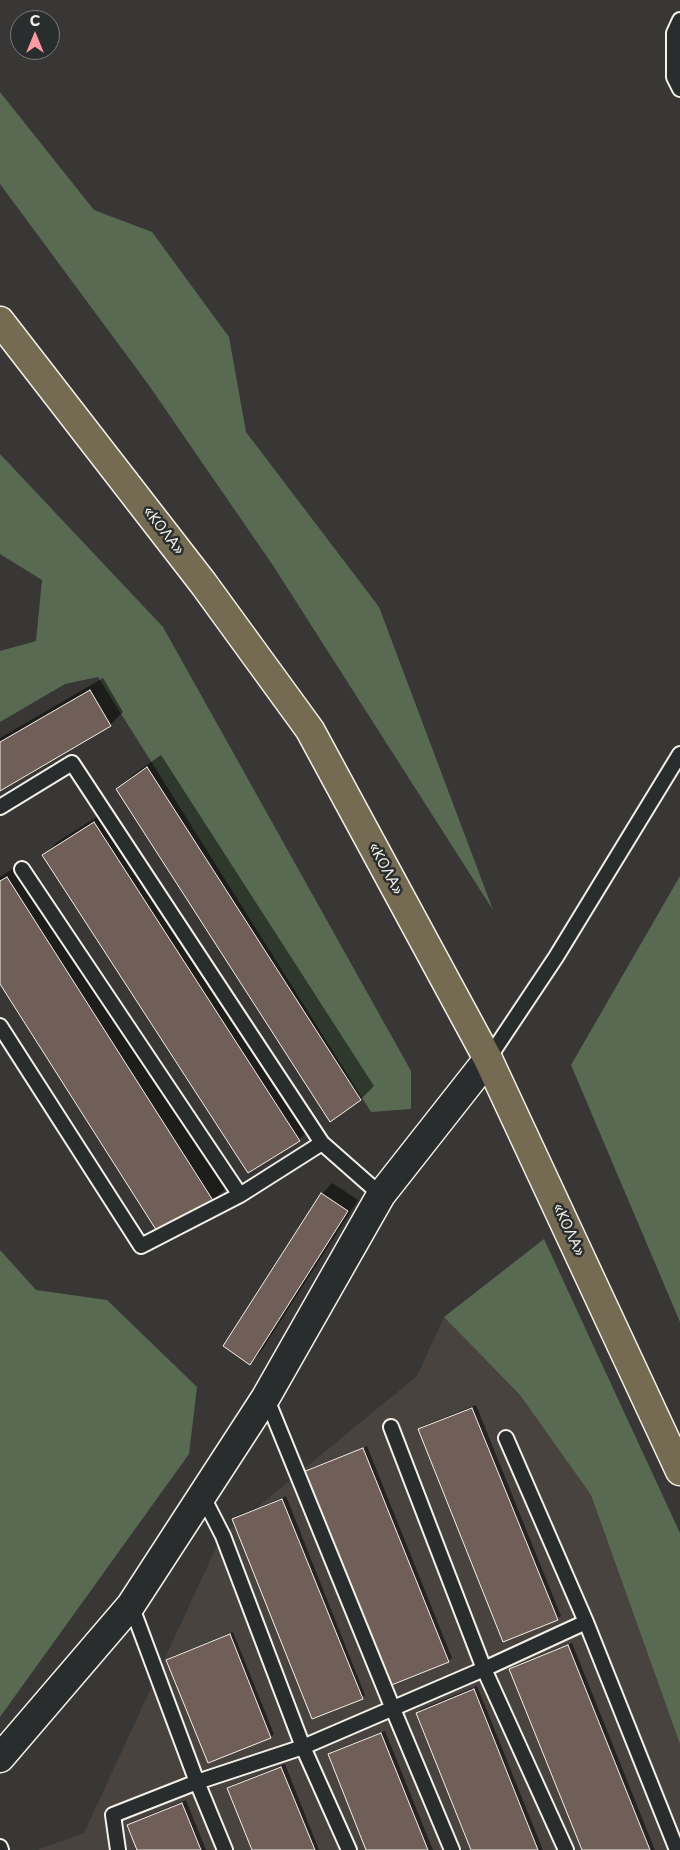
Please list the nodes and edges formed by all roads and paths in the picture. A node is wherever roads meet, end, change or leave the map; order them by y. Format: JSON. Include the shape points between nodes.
{"nodes":[{"id":1,"x":680,"y":20,"type":"edge"},
{"id":2,"x":680,"y":89,"type":"edge"},
{"id":3,"x":0,"y":321,"type":"edge"},
{"id":4,"x":680,"y":754,"type":"edge"},
{"id":5,"x":0,"y":807,"type":"edge"},
{"id":6,"x":22,"y":869,"type":"dead end"},
{"id":7,"x":0,"y":1026,"type":"edge"},
{"id":8,"x":488,"y":1058,"type":"junction"},
{"id":9,"x":322,"y":1143,"type":"junction"},
{"id":10,"x":240,"y":1195,"type":"junction"},
{"id":11,"x":381,"y":1195,"type":"junction"},
{"id":12,"x":266,"y":1397,"type":"junction"},
{"id":13,"x":391,"y":1426,"type":"dead end"},
{"id":14,"x":506,"y":1438,"type":"dead end"},
{"id":15,"x":680,"y":1471,"type":"edge"},
{"id":16,"x":202,"y":1495,"type":"junction"},
{"id":17,"x":131,"y":1604,"type":"junction"},
{"id":18,"x":586,"y":1622,"type":"junction"},
{"id":19,"x":484,"y":1669,"type":"junction"},
{"id":20,"x":393,"y":1709,"type":"junction"},
{"id":21,"x":303,"y":1747,"type":"junction"},
{"id":22,"x":0,"y":1758,"type":"edge"},
{"id":23,"x":197,"y":1782,"type":"junction"},
{"id":24,"x":118,"y":1850,"type":"edge"},
{"id":25,"x":225,"y":1850,"type":"edge"},
{"id":26,"x":349,"y":1850,"type":"edge"},
{"id":27,"x":452,"y":1850,"type":"edge"},
{"id":28,"x":566,"y":1850,"type":"edge"},
{"id":29,"x":677,"y":1850,"type":"edge"}],
"edges":[{"from":1,"to":2,"type":"lane","via":[[674,33],[674,77]]},
{"from":3,"to":8,"type":"highway","name":"«КОЛА»","via":[[203,582],[310,730]]},
{"from":4,"to":8,"type":"lane","via":[[556,957]]},
{"from":5,"to":9,"type":"lane","via":[[72,763]]},
{"from":6,"to":10,"type":"lane"},
{"from":7,"to":10,"type":"lane","via":[[141,1246]]},
{"from":8,"to":11,"type":"street"},
{"from":8,"to":15,"type":"highway","name":"«КОЛА»"},
{"from":9,"to":10,"type":"lane"},
{"from":9,"to":11,"type":"lane"},
{"from":11,"to":12,"type":"street"},
{"from":12,"to":16,"type":"street"},
{"from":12,"to":20,"type":"lane"},
{"from":13,"to":19,"type":"lane"},
{"from":14,"to":18,"type":"lane"},
{"from":16,"to":17,"type":"street"},
{"from":16,"to":21,"type":"lane","via":[[223,1536]]},
{"from":17,"to":22,"type":"street"},
{"from":17,"to":23,"type":"lane"},
{"from":18,"to":19,"type":"lane"},
{"from":18,"to":29,"type":"lane"},
{"from":19,"to":20,"type":"lane"},
{"from":19,"to":28,"type":"lane"},
{"from":20,"to":21,"type":"lane"},
{"from":20,"to":27,"type":"lane"},
{"from":21,"to":23,"type":"lane"},
{"from":21,"to":26,"type":"lane"},
{"from":23,"to":24,"type":"lane","via":[[113,1815]]},
{"from":23,"to":25,"type":"lane"}]}
